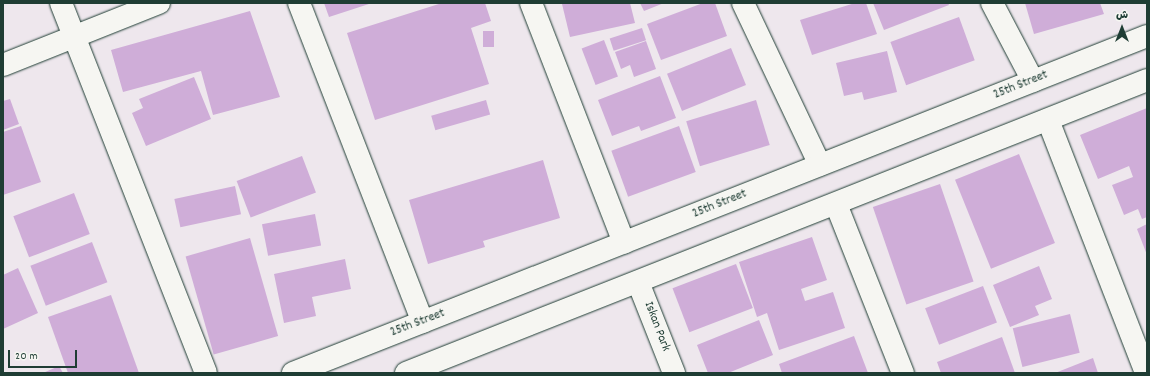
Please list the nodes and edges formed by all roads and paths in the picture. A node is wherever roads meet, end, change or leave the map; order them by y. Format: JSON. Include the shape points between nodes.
{"nodes":[{"id":1,"x":61,"y":3,"type":"edge"},
{"id":2,"x":159,"y":3,"type":"edge"},
{"id":3,"x":299,"y":3,"type":"edge"},
{"id":4,"x":531,"y":3,"type":"edge"},
{"id":5,"x":743,"y":3,"type":"edge"},
{"id":6,"x":992,"y":3,"type":"edge"},
{"id":7,"x":1147,"y":36,"type":"edge"},
{"id":8,"x":75,"y":37,"type":"junction"},
{"id":9,"x":3,"y":65,"type":"edge"},
{"id":10,"x":1147,"y":80,"type":"edge"},
{"id":11,"x":1033,"y":81,"type":"junction"},
{"id":12,"x":1048,"y":120,"type":"junction"},
{"id":13,"x":820,"y":165,"type":"junction"},
{"id":14,"x":836,"y":204,"type":"junction"},
{"id":15,"x":624,"y":243,"type":"junction"},
{"id":16,"x":638,"y":282,"type":"junction"},
{"id":17,"x":424,"y":322,"type":"junction"},
{"id":18,"x":441,"y":367,"type":"edge"},
{"id":19,"x":206,"y":373,"type":"edge"},
{"id":20,"x":292,"y":373,"type":"edge"},
{"id":21,"x":406,"y":373,"type":"edge"},
{"id":22,"x":674,"y":373,"type":"edge"},
{"id":23,"x":903,"y":373,"type":"edge"},
{"id":24,"x":1146,"y":373,"type":"edge"}],
"edges":[{"from":1,"to":8,"type":"street"},
{"from":2,"to":8,"type":"street"},
{"from":3,"to":17,"type":"street"},
{"from":4,"to":15,"type":"street"},
{"from":5,"to":13,"type":"street"},
{"from":6,"to":11,"type":"street"},
{"from":7,"to":11,"type":"street","name":"25th Street"},
{"from":8,"to":9,"type":"street"},
{"from":8,"to":19,"type":"street"},
{"from":10,"to":12,"type":"street"},
{"from":11,"to":13,"type":"street","name":"25th Street"},
{"from":12,"to":14,"type":"street"},
{"from":12,"to":24,"type":"street"},
{"from":13,"to":15,"type":"street","name":"25th Street"},
{"from":14,"to":16,"type":"street"},
{"from":14,"to":23,"type":"street"},
{"from":15,"to":17,"type":"street","name":"25th Street"},
{"from":16,"to":18,"type":"street"},
{"from":16,"to":22,"type":"street","name":"Iskan Park"},
{"from":17,"to":20,"type":"street","name":"25th Street"},
{"from":18,"to":21,"type":"street"}]}
